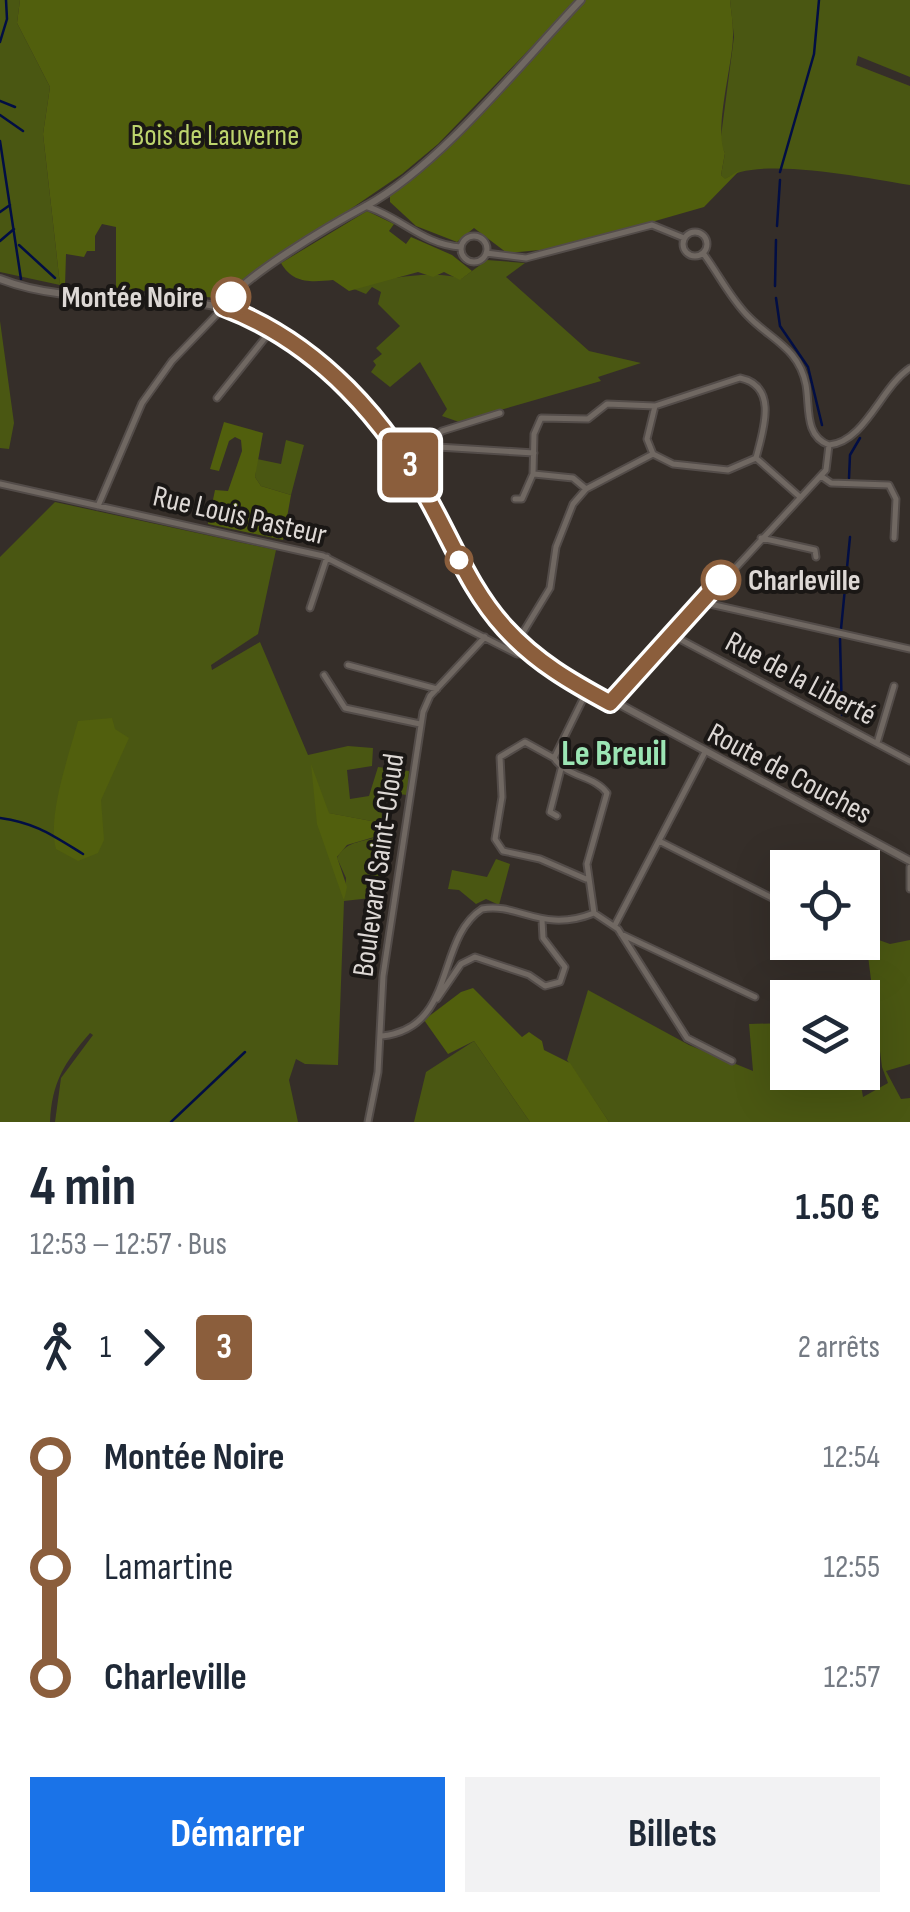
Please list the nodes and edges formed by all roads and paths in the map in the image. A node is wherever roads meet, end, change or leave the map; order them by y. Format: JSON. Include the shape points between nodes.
{"nodes":[{"id":1,"x":581,"y":0,"type":"edge"},
{"id":2,"x":365,"y":206,"type":"junction"},
{"id":3,"x":684,"y":238,"type":"junction"},
{"id":4,"x":461,"y":246,"type":"junction"},
{"id":5,"x":486,"y":253,"type":"junction"},
{"id":6,"x":703,"y":253,"type":"junction"},
{"id":7,"x":0,"y":279,"type":"edge"},
{"id":8,"x":224,"y":307,"type":"junction"},
{"id":9,"x":272,"y":328,"type":"junction"},
{"id":10,"x":910,"y":368,"type":"edge"},
{"id":11,"x":216,"y":398,"type":"dead end"},
{"id":12,"x":655,"y":406,"type":"junction"},
{"id":13,"x":500,"y":413,"type":"dead end"},
{"id":14,"x":830,"y":445,"type":"junction"},
{"id":15,"x":435,"y":449,"type":"junction"},
{"id":16,"x":534,"y":453,"type":"junction"},
{"id":17,"x":652,"y":454,"type":"junction"},
{"id":18,"x":756,"y":458,"type":"junction"},
{"id":19,"x":533,"y":474,"type":"junction"},
{"id":20,"x":821,"y":476,"type":"junction"},
{"id":21,"x":0,"y":484,"type":"edge"},
{"id":22,"x":423,"y":488,"type":"junction"},
{"id":23,"x":586,"y":489,"type":"junction"},
{"id":24,"x":800,"y":497,"type":"junction"},
{"id":25,"x":516,"y":499,"type":"dead end"},
{"id":26,"x":98,"y":506,"type":"junction"},
{"id":27,"x":760,"y":538,"type":"junction"},
{"id":28,"x":894,"y":538,"type":"dead end"},
{"id":29,"x":327,"y":557,"type":"junction"},
{"id":30,"x":816,"y":557,"type":"dead end"},
{"id":31,"x":701,"y":602,"type":"junction"},
{"id":32,"x":310,"y":608,"type":"dead end"},
{"id":33,"x":672,"y":635,"type":"junction"},
{"id":34,"x":484,"y":637,"type":"junction"},
{"id":35,"x":516,"y":639,"type":"junction"},
{"id":36,"x":910,"y":649,"type":"edge"},
{"id":37,"x":508,"y":650,"type":"junction"},
{"id":38,"x":528,"y":651,"type":"junction"},
{"id":39,"x":348,"y":665,"type":"dead end"},
{"id":40,"x":324,"y":675,"type":"dead end"},
{"id":41,"x":894,"y":686,"type":"dead end"},
{"id":42,"x":437,"y":689,"type":"junction"},
{"id":43,"x":588,"y":691,"type":"junction"},
{"id":44,"x":610,"y":703,"type":"junction"},
{"id":45,"x":420,"y":724,"type":"junction"},
{"id":46,"x":876,"y":744,"type":"junction"},
{"id":47,"x":704,"y":754,"type":"junction"},
{"id":48,"x":554,"y":758,"type":"junction"},
{"id":49,"x":910,"y":760,"type":"edge"},
{"id":50,"x":561,"y":768,"type":"junction"},
{"id":51,"x":557,"y":816,"type":"dead end"},
{"id":52,"x":658,"y":841,"type":"junction"},
{"id":53,"x":910,"y":864,"type":"edge"},
{"id":54,"x":586,"y":879,"type":"junction"},
{"id":55,"x":910,"y":889,"type":"edge"},
{"id":56,"x":770,"y":897,"type":"edge"},
{"id":57,"x":594,"y":913,"type":"junction"},
{"id":58,"x":542,"y":920,"type":"junction"},
{"id":59,"x":615,"y":925,"type":"junction"},
{"id":60,"x":621,"y":934,"type":"junction"},
{"id":61,"x":755,"y":997,"type":"dead end"},
{"id":62,"x":436,"y":998,"type":"junction"},
{"id":63,"x":381,"y":1036,"type":"junction"},
{"id":64,"x":732,"y":1061,"type":"dead end"},
{"id":65,"x":368,"y":1122,"type":"edge"}],
"edges":[{"from":1,"to":2,"type":"main road","via":[[442,145]]},
{"from":2,"to":4,"type":"street","via":[[436,243]]},
{"from":2,"to":8,"type":"main road","via":[[314,234]]},
{"from":3,"to":5,"type":"street","via":[[652,225],[545,255],[507,259]]},
{"from":3,"to":6,"type":"street","via":[[686,253]]},
{"from":3,"to":6,"type":"street","via":[[701,234],[707,243]]},
{"from":4,"to":5,"type":"street","via":[[470,261]]},
{"from":4,"to":5,"type":"street","via":[[474,236]]},
{"from":6,"to":14,"type":"street","via":[[748,317],[792,352],[805,381],[811,427]]},
{"from":7,"to":8,"type":"main road","name":"Route de Couches","via":[[62,292]]},
{"from":8,"to":9,"type":"main road","name":"Route de Couches"},
{"from":8,"to":26,"type":"street","via":[[142,403]]},
{"from":9,"to":11,"type":"street"},
{"from":9,"to":22,"type":"main road","name":"Route de Couches","via":[[373,416]]},
{"from":10,"to":14,"type":"street","via":[[884,391],[851,438]]},
{"from":12,"to":16,"type":"street","via":[[608,404],[588,419],[542,418],[535,426]]},
{"from":12,"to":17,"type":"street"},
{"from":12,"to":18,"type":"street","via":[[736,378],[749,380],[766,408]]},
{"from":13,"to":15,"type":"street","via":[[442,432]]},
{"from":14,"to":20,"type":"street"},
{"from":15,"to":16,"type":"street"},
{"from":15,"to":22,"type":"street"},
{"from":16,"to":19,"type":"street"},
{"from":17,"to":18,"type":"street","via":[[672,464],[728,470]]},
{"from":17,"to":23,"type":"street"},
{"from":18,"to":24,"type":"street"},
{"from":19,"to":23,"type":"street","via":[[573,478]]},
{"from":19,"to":25,"type":"street"},
{"from":20,"to":24,"type":"street"},
{"from":20,"to":28,"type":"street","via":[[889,486],[896,499]]},
{"from":21,"to":26,"type":"street","name":"Rue Louis Pasteur"},
{"from":22,"to":35,"type":"main road","name":"Route de Couches","via":[[465,571]]},
{"from":23,"to":35,"type":"street","via":[[556,546],[547,594]]},
{"from":24,"to":27,"type":"street"},
{"from":26,"to":29,"type":"street","name":"Rue Louis Pasteur"},
{"from":27,"to":30,"type":"street","via":[[816,550]]},
{"from":27,"to":31,"type":"street"},
{"from":29,"to":32,"type":"street"},
{"from":29,"to":34,"type":"street","name":"Rue Louis Pasteur"},
{"from":31,"to":33,"type":"street"},
{"from":31,"to":36,"type":"street"},
{"from":33,"to":44,"type":"street"},
{"from":33,"to":46,"type":"street","name":"Rue de la Liberté"},
{"from":34,"to":37,"type":"street","name":"Rue Louis Pasteur"},
{"from":34,"to":42,"type":"street","name":"Boulevard Saint-Cloud"},
{"from":35,"to":37,"type":"street"},
{"from":35,"to":38,"type":"main road","name":"Route de Couches"},
{"from":37,"to":38,"type":"street"},
{"from":38,"to":43,"type":"main road","name":"Route de Couches"},
{"from":39,"to":42,"type":"street"},
{"from":40,"to":45,"type":"street","via":[[344,708]]},
{"from":41,"to":46,"type":"street"},
{"from":42,"to":45,"type":"street","name":"Boulevard Saint-Cloud"},
{"from":43,"to":44,"type":"main road","name":"Route de Couches"},
{"from":43,"to":48,"type":"street"},
{"from":44,"to":47,"type":"main road","name":"Route de Couches"},
{"from":45,"to":63,"type":"street","name":"Boulevard Saint-Cloud","via":[[383,976]]},
{"from":46,"to":49,"type":"street","name":"Rue de la Liberté"},
{"from":47,"to":52,"type":"street"},
{"from":47,"to":53,"type":"main road","name":"Route de Couches"},
{"from":48,"to":50,"type":"street"},
{"from":48,"to":54,"type":"street","via":[[524,742],[500,757],[496,844]]},
{"from":50,"to":51,"type":"street","via":[[550,812]]},
{"from":50,"to":54,"type":"street","via":[[608,793],[590,840]]},
{"from":52,"to":56,"type":"street"},
{"from":52,"to":59,"type":"street"},
{"from":53,"to":55,"type":"street"},
{"from":54,"to":57,"type":"street"},
{"from":57,"to":58,"type":"street"},
{"from":57,"to":59,"type":"street"},
{"from":58,"to":62,"type":"street","via":[[495,907],[475,913]]},
{"from":58,"to":62,"type":"street","via":[[541,933],[565,967],[560,982],[544,986],[475,957],[461,964]]},
{"from":59,"to":60,"type":"street"},
{"from":60,"to":61,"type":"street"},
{"from":60,"to":64,"type":"street","via":[[686,1038]]},
{"from":62,"to":63,"type":"street","via":[[410,1027]]},
{"from":63,"to":65,"type":"street","name":"Boulevard Saint-Cloud"}]}
